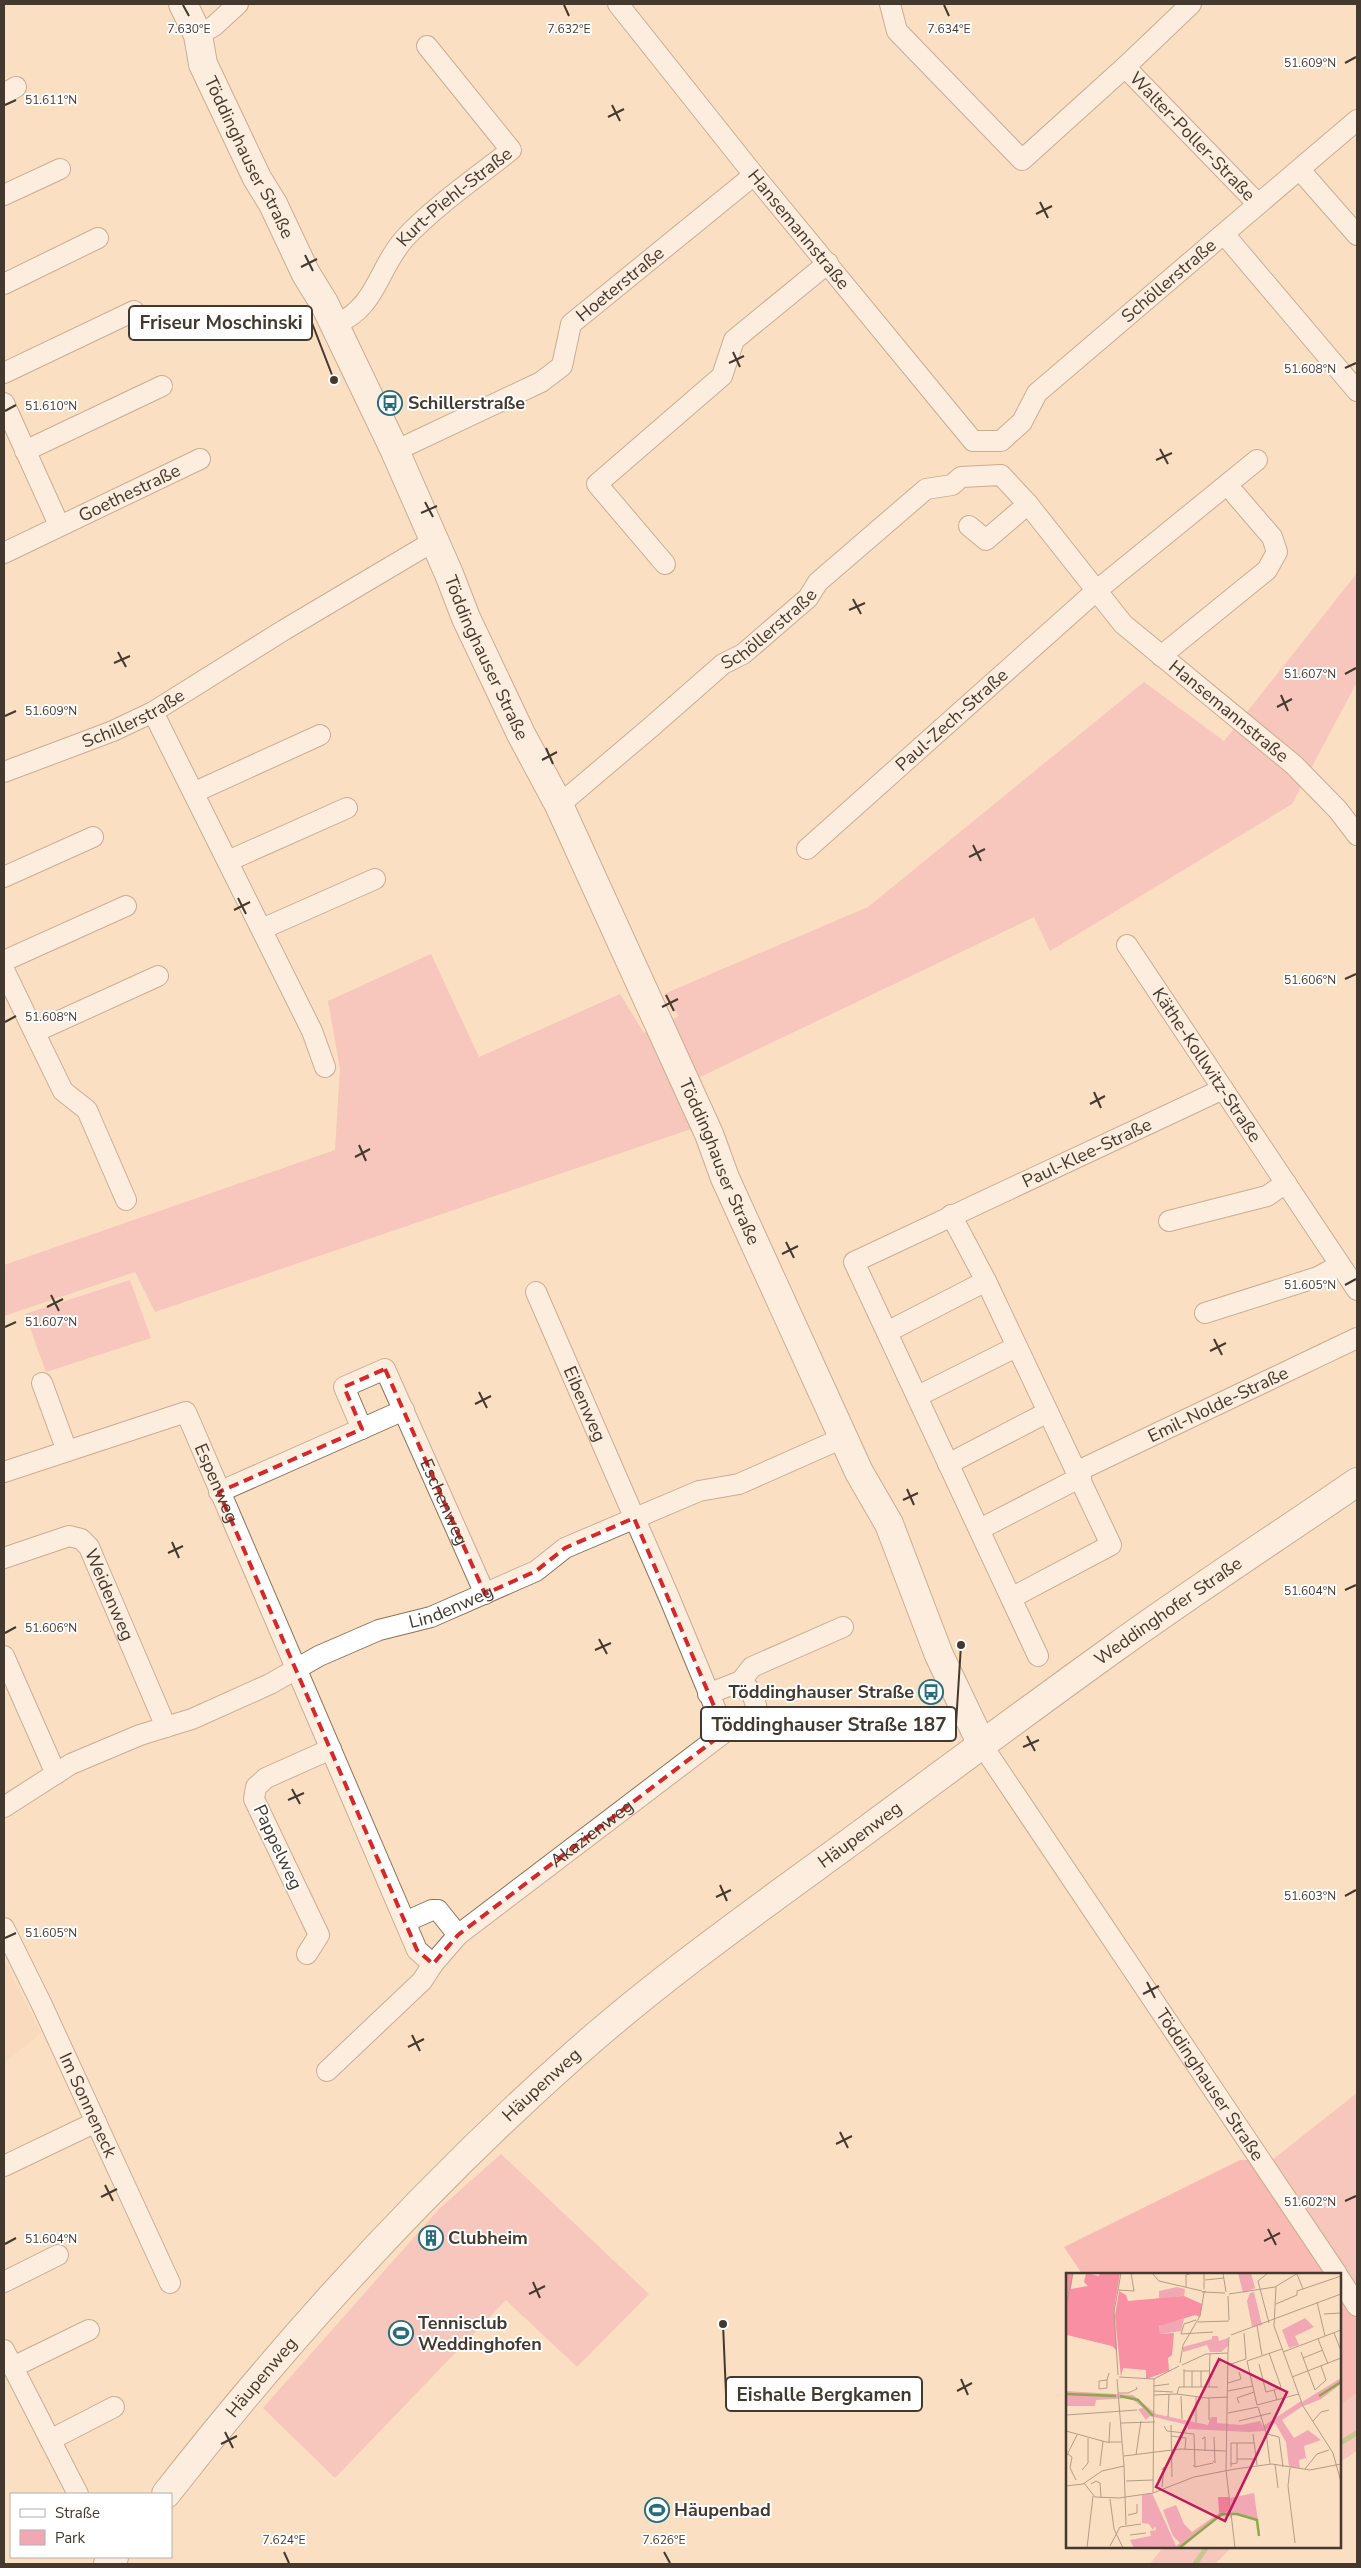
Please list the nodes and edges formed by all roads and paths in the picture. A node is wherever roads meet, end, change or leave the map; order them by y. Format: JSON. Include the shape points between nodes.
{"nodes":[{"id":1,"x":183,"y":4,"type":"edge"},
{"id":2,"x":238,"y":4,"type":"edge"},
{"id":3,"x":618,"y":4,"type":"edge"},
{"id":4,"x":890,"y":4,"type":"edge"},
{"id":5,"x":1191,"y":4,"type":"edge"},
{"id":6,"x":198,"y":34,"type":"junction"},
{"id":7,"x":426,"y":46,"type":"dead end"},
{"id":8,"x":1125,"y":67,"type":"junction"},
{"id":9,"x":1357,"y":120,"type":"edge"},
{"id":10,"x":60,"y":169,"type":"dead end"},
{"id":11,"x":1300,"y":170,"type":"junction"},
{"id":12,"x":754,"y":175,"type":"junction"},
{"id":13,"x":4,"y":195,"type":"edge"},
{"id":14,"x":1258,"y":204,"type":"junction"},
{"id":15,"x":1224,"y":234,"type":"junction"},
{"id":16,"x":1357,"y":235,"type":"edge"},
{"id":17,"x":98,"y":238,"type":"dead end"},
{"id":18,"x":828,"y":263,"type":"junction"},
{"id":19,"x":4,"y":284,"type":"edge"},
{"id":20,"x":134,"y":311,"type":"dead end"},
{"id":21,"x":335,"y":326,"type":"junction"},
{"id":22,"x":4,"y":373,"type":"edge"},
{"id":23,"x":162,"y":386,"type":"dead end"},
{"id":24,"x":1357,"y":391,"type":"edge"},
{"id":25,"x":4,"y":403,"type":"edge"},
{"id":26,"x":987,"y":441,"type":"joint"},
{"id":27,"x":25,"y":451,"type":"junction"},
{"id":28,"x":395,"y":451,"type":"junction"},
{"id":29,"x":200,"y":459,"type":"dead end"},
{"id":30,"x":1257,"y":460,"type":"dead end"},
{"id":31,"x":985,"y":475,"type":"joint"},
{"id":32,"x":1235,"y":494,"type":"dead end"},
{"id":33,"x":1028,"y":504,"type":"junction"},
{"id":34,"x":59,"y":526,"type":"junction"},
{"id":35,"x":969,"y":526,"type":"dead end"},
{"id":36,"x":434,"y":540,"type":"junction"},
{"id":37,"x":4,"y":553,"type":"edge"},
{"id":38,"x":665,"y":564,"type":"dead end"},
{"id":39,"x":1096,"y":591,"type":"junction"},
{"id":40,"x":1161,"y":656,"type":"junction"},
{"id":41,"x":154,"y":712,"type":"junction"},
{"id":42,"x":320,"y":735,"type":"dead end"},
{"id":43,"x":4,"y":772,"type":"edge"},
{"id":44,"x":195,"y":792,"type":"junction"},
{"id":45,"x":559,"y":805,"type":"junction"},
{"id":46,"x":347,"y":808,"type":"dead end"},
{"id":47,"x":1357,"y":835,"type":"edge"},
{"id":48,"x":93,"y":837,"type":"dead end"},
{"id":49,"x":808,"y":849,"type":"dead end"},
{"id":50,"x":228,"y":861,"type":"junction"},
{"id":51,"x":4,"y":877,"type":"edge"},
{"id":52,"x":375,"y":879,"type":"dead end"},
{"id":53,"x":126,"y":906,"type":"dead end"},
{"id":54,"x":262,"y":929,"type":"junction"},
{"id":55,"x":1127,"y":946,"type":"dead end"},
{"id":56,"x":4,"y":961,"type":"edge"},
{"id":57,"x":4,"y":970,"type":"edge"},
{"id":58,"x":158,"y":976,"type":"dead end"},
{"id":59,"x":35,"y":1032,"type":"junction"},
{"id":60,"x":326,"y":1067,"type":"dead end"},
{"id":61,"x":1223,"y":1089,"type":"junction"},
{"id":62,"x":1286,"y":1183,"type":"junction"},
{"id":63,"x":126,"y":1200,"type":"dead end"},
{"id":64,"x":951,"y":1215,"type":"junction"},
{"id":65,"x":1170,"y":1221,"type":"dead end"},
{"id":66,"x":1340,"y":1265,"type":"junction"},
{"id":67,"x":986,"y":1281,"type":"junction"},
{"id":68,"x":1357,"y":1290,"type":"edge"},
{"id":69,"x":536,"y":1292,"type":"dead end"},
{"id":70,"x":1204,"y":1313,"type":"dead end"},
{"id":71,"x":887,"y":1332,"type":"junction"},
{"id":72,"x":1357,"y":1338,"type":"edge"},
{"id":73,"x":1016,"y":1347,"type":"junction"},
{"id":74,"x":42,"y":1383,"type":"dead end"},
{"id":75,"x":918,"y":1396,"type":"junction"},
{"id":76,"x":404,"y":1410,"type":"junction"},
{"id":77,"x":1048,"y":1412,"type":"junction"},
{"id":78,"x":362,"y":1429,"type":"junction"},
{"id":79,"x":845,"y":1437,"type":"junction"},
{"id":80,"x":67,"y":1451,"type":"junction"},
{"id":81,"x":948,"y":1464,"type":"junction"},
{"id":82,"x":4,"y":1472,"type":"edge"},
{"id":83,"x":1079,"y":1474,"type":"junction"},
{"id":84,"x":1357,"y":1482,"type":"edge"},
{"id":85,"x":219,"y":1492,"type":"junction"},
{"id":86,"x":634,"y":1518,"type":"junction"},
{"id":87,"x":980,"y":1529,"type":"junction"},
{"id":88,"x":4,"y":1558,"type":"edge"},
{"id":89,"x":485,"y":1594,"type":"junction"},
{"id":90,"x":1010,"y":1598,"type":"junction"},
{"id":91,"x":843,"y":1627,"type":"dead end"},
{"id":92,"x":4,"y":1656,"type":"edge"},
{"id":93,"x":1038,"y":1656,"type":"dead end"},
{"id":94,"x":297,"y":1668,"type":"junction"},
{"id":95,"x":741,"y":1681,"type":"junction"},
{"id":96,"x":708,"y":1694,"type":"junction"},
{"id":97,"x":166,"y":1727,"type":"junction"},
{"id":98,"x":725,"y":1732,"type":"junction"},
{"id":99,"x":982,"y":1745,"type":"junction"},
{"id":100,"x":332,"y":1749,"type":"junction"},
{"id":101,"x":56,"y":1774,"type":"junction"},
{"id":102,"x":4,"y":1807,"type":"edge"},
{"id":103,"x":405,"y":1922,"type":"junction"},
{"id":104,"x":4,"y":1928,"type":"edge"},
{"id":105,"x":458,"y":1936,"type":"junction"},
{"id":106,"x":307,"y":1954,"type":"dead end"},
{"id":107,"x":433,"y":1964,"type":"junction"},
{"id":108,"x":327,"y":2071,"type":"dead end"},
{"id":109,"x":96,"y":2122,"type":"junction"},
{"id":110,"x":4,"y":2166,"type":"edge"},
{"id":111,"x":58,"y":2255,"type":"dead end"},
{"id":112,"x":1335,"y":2273,"type":"edge"},
{"id":113,"x":1341,"y":2281,"type":"edge"},
{"id":114,"x":4,"y":2282,"type":"edge"},
{"id":115,"x":170,"y":2283,"type":"dead end"},
{"id":116,"x":1357,"y":2306,"type":"edge"},
{"id":117,"x":89,"y":2330,"type":"dead end"},
{"id":118,"x":9,"y":2359,"type":"edge"},
{"id":119,"x":114,"y":2407,"type":"dead end"},
{"id":120,"x":50,"y":2440,"type":"junction"},
{"id":121,"x":77,"y":2493,"type":"edge"},
{"id":122,"x":167,"y":2493,"type":"edge"}],
"edges":[{"from":1,"to":6,"type":"street","name":"Töddinghauser Straße"},
{"from":2,"to":6,"type":"street","via":[[214,26]]},
{"from":3,"to":12,"type":"street","name":"Hansemannstraße"},
{"from":4,"to":8,"type":"street","name":"Walter-Poller-Straße","via":[[897,31],[1022,160]]},
{"from":5,"to":8,"type":"street","name":"Walter-Poller-Straße"},
{"from":6,"to":21,"type":"street","name":"Töddinghauser Straße","via":[[199,52],[211,82]]},
{"from":7,"to":21,"type":"street","name":"Kurt-Piehl-Straße","via":[[511,150],[404,240],[362,308]]},
{"from":8,"to":14,"type":"street","name":"Walter-Poller-Straße"},
{"from":9,"to":11,"type":"street","name":"Schöllerstraße"},
{"from":10,"to":13,"type":"street"},
{"from":11,"to":14,"type":"street","name":"Schöllerstraße"},
{"from":11,"to":16,"type":"street"},
{"from":12,"to":18,"type":"street","name":"Hansemannstraße"},
{"from":12,"to":28,"type":"street","name":"Hoeterstraße","via":[[571,324],[562,366],[548,376]]},
{"from":14,"to":15,"type":"street","name":"Schöllerstraße"},
{"from":15,"to":24,"type":"street"},
{"from":15,"to":26,"type":"street","name":"Schöllerstraße","via":[[1037,393],[1022,422],[1001,441]]},
{"from":17,"to":19,"type":"street"},
{"from":18,"to":26,"type":"street","name":"Hansemannstraße","via":[[973,441]]},
{"from":18,"to":38,"type":"street","via":[[734,340],[722,376],[597,484]]},
{"from":20,"to":22,"type":"street"},
{"from":21,"to":28,"type":"street","name":"Töddinghauser Straße"},
{"from":23,"to":27,"type":"street"},
{"from":25,"to":27,"type":"street","name":"Goethestraße"},
{"from":27,"to":34,"type":"street","name":"Goethestraße"},
{"from":28,"to":36,"type":"street","name":"Töddinghauser Straße"},
{"from":29,"to":34,"type":"street","name":"Goethestraße"},
{"from":30,"to":39,"type":"street"},
{"from":31,"to":33,"type":"street","name":"Hansemannstraße","via":[[1001,476]]},
{"from":31,"to":45,"type":"street","name":"Schöllerstraße","via":[[961,477],[952,484],[926,489],[818,582],[808,598],[743,654],[723,664]]},
{"from":32,"to":40,"type":"street","via":[[1272,537],[1277,552],[1267,570]]},
{"from":33,"to":35,"type":"street","via":[[986,540]]},
{"from":33,"to":39,"type":"street","name":"Hansemannstraße"},
{"from":34,"to":37,"type":"street","name":"Goethestraße"},
{"from":36,"to":41,"type":"street","name":"Schillerstraße"},
{"from":36,"to":45,"type":"street","name":"Töddinghauser Straße","via":[[469,626]]},
{"from":39,"to":40,"type":"street","name":"Hansemannstraße","via":[[1123,624]]},
{"from":39,"to":49,"type":"street","name":"Paul-Zech-Straße"},
{"from":40,"to":47,"type":"street","name":"Hansemannstraße","via":[[1294,765],[1338,810]]},
{"from":41,"to":43,"type":"street","name":"Schillerstraße"},
{"from":41,"to":44,"type":"street"},
{"from":42,"to":44,"type":"street"},
{"from":44,"to":50,"type":"street"},
{"from":45,"to":79,"type":"street","name":"Töddinghauser Straße","via":[[709,1134],[725,1178]]},
{"from":46,"to":50,"type":"street"},
{"from":48,"to":51,"type":"street"},
{"from":50,"to":54,"type":"street"},
{"from":52,"to":54,"type":"street"},
{"from":53,"to":56,"type":"street"},
{"from":54,"to":60,"type":"street"},
{"from":55,"to":61,"type":"street","name":"Käthe-Kollwitz-Straße"},
{"from":57,"to":59,"type":"street"},
{"from":58,"to":59,"type":"street"},
{"from":59,"to":63,"type":"street","via":[[63,1091],[87,1110]]},
{"from":61,"to":62,"type":"street","name":"Käthe-Kollwitz-Straße"},
{"from":61,"to":64,"type":"street","name":"Paul-Klee-Straße"},
{"from":62,"to":65,"type":"street","via":[[1267,1196]]},
{"from":62,"to":66,"type":"street","name":"Käthe-Kollwitz-Straße"},
{"from":64,"to":67,"type":"street"},
{"from":64,"to":71,"type":"street","name":"Paul-Klee-Straße","via":[[854,1262]]},
{"from":66,"to":68,"type":"street","name":"Käthe-Kollwitz-Straße"},
{"from":66,"to":70,"type":"street","via":[[1318,1277]]},
{"from":67,"to":71,"type":"street"},
{"from":67,"to":73,"type":"street"},
{"from":69,"to":86,"type":"street","name":"Eibenweg"},
{"from":71,"to":75,"type":"street"},
{"from":72,"to":83,"type":"street","name":"Emil-Nolde-Straße"},
{"from":73,"to":75,"type":"street"},
{"from":73,"to":77,"type":"street"},
{"from":74,"to":80,"type":"street"},
{"from":75,"to":81,"type":"street"},
{"from":76,"to":78,"type":"street"},
{"from":76,"to":78,"type":"street","name":"Eschenweg","via":[[385,1369],[344,1388]]},
{"from":76,"to":89,"type":"street","name":"Eschenweg"},
{"from":77,"to":81,"type":"street"},
{"from":77,"to":83,"type":"street"},
{"from":78,"to":85,"type":"street"},
{"from":79,"to":86,"type":"street","name":"Lindenweg","via":[[740,1484],[699,1491]]},
{"from":79,"to":99,"type":"street","name":"Töddinghauser Straße","via":[[859,1472],[889,1524],[939,1655]]},
{"from":80,"to":82,"type":"street","name":"Espenweg"},
{"from":80,"to":85,"type":"street","name":"Espenweg","via":[[186,1412]]},
{"from":81,"to":87,"type":"street"},
{"from":83,"to":87,"type":"street","name":"Emil-Nolde-Straße"},
{"from":83,"to":90,"type":"street","via":[[1112,1545]]},
{"from":84,"to":99,"type":"street","name":"Weddinghofer Straße","via":[[1118,1646]]},
{"from":85,"to":94,"type":"street","name":"Espenweg"},
{"from":86,"to":89,"type":"street","name":"Lindenweg","via":[[565,1548],[536,1571]]},
{"from":86,"to":96,"type":"street"},
{"from":87,"to":90,"type":"street"},
{"from":88,"to":97,"type":"street","name":"Weidenweg","via":[[69,1536],[80,1539],[89,1547]]},
{"from":89,"to":94,"type":"street","name":"Lindenweg","via":[[431,1617],[379,1630]]},
{"from":90,"to":93,"type":"street"},
{"from":91,"to":95,"type":"street","via":[[752,1667]]},
{"from":92,"to":101,"type":"street"},
{"from":94,"to":97,"type":"street","name":"Lindenweg","via":[[252,1692]]},
{"from":94,"to":100,"type":"street"},
{"from":95,"to":96,"type":"street"},
{"from":95,"to":98,"type":"street","name":"Akazienweg","via":[[748,1686],[757,1714]]},
{"from":96,"to":98,"type":"street"},
{"from":97,"to":101,"type":"street","name":"Lindenweg","via":[[122,1742]]},
{"from":98,"to":105,"type":"street","name":"Akazienweg"},
{"from":99,"to":112,"type":"street","name":"Töddinghauser Straße"},
{"from":99,"to":122,"type":"street","name":"Häupenweg","via":[[639,2000],[516,2107],[426,2195],[347,2280],[234,2408]]},
{"from":100,"to":103,"type":"street"},
{"from":100,"to":106,"type":"street","name":"Pappelweg","via":[[266,1778],[256,1787],[254,1799],[320,1935]]},
{"from":101,"to":102,"type":"street","name":"Lindenweg"},
{"from":103,"to":105,"type":"street","via":[[438,1910]]},
{"from":103,"to":107,"type":"street","via":[[417,1950]]},
{"from":104,"to":109,"type":"street","name":"Im Sonneneck"},
{"from":105,"to":107,"type":"street","name":"Akazienweg"},
{"from":107,"to":108,"type":"street","name":"Akazienweg","via":[[422,1981]]},
{"from":109,"to":110,"type":"street"},
{"from":109,"to":115,"type":"street","name":"Im Sonneneck"},
{"from":111,"to":114,"type":"street"},
{"from":113,"to":116,"type":"street"},
{"from":117,"to":118,"type":"street"},
{"from":118,"to":120,"type":"street"},
{"from":119,"to":120,"type":"street"},
{"from":120,"to":121,"type":"street"}]}
